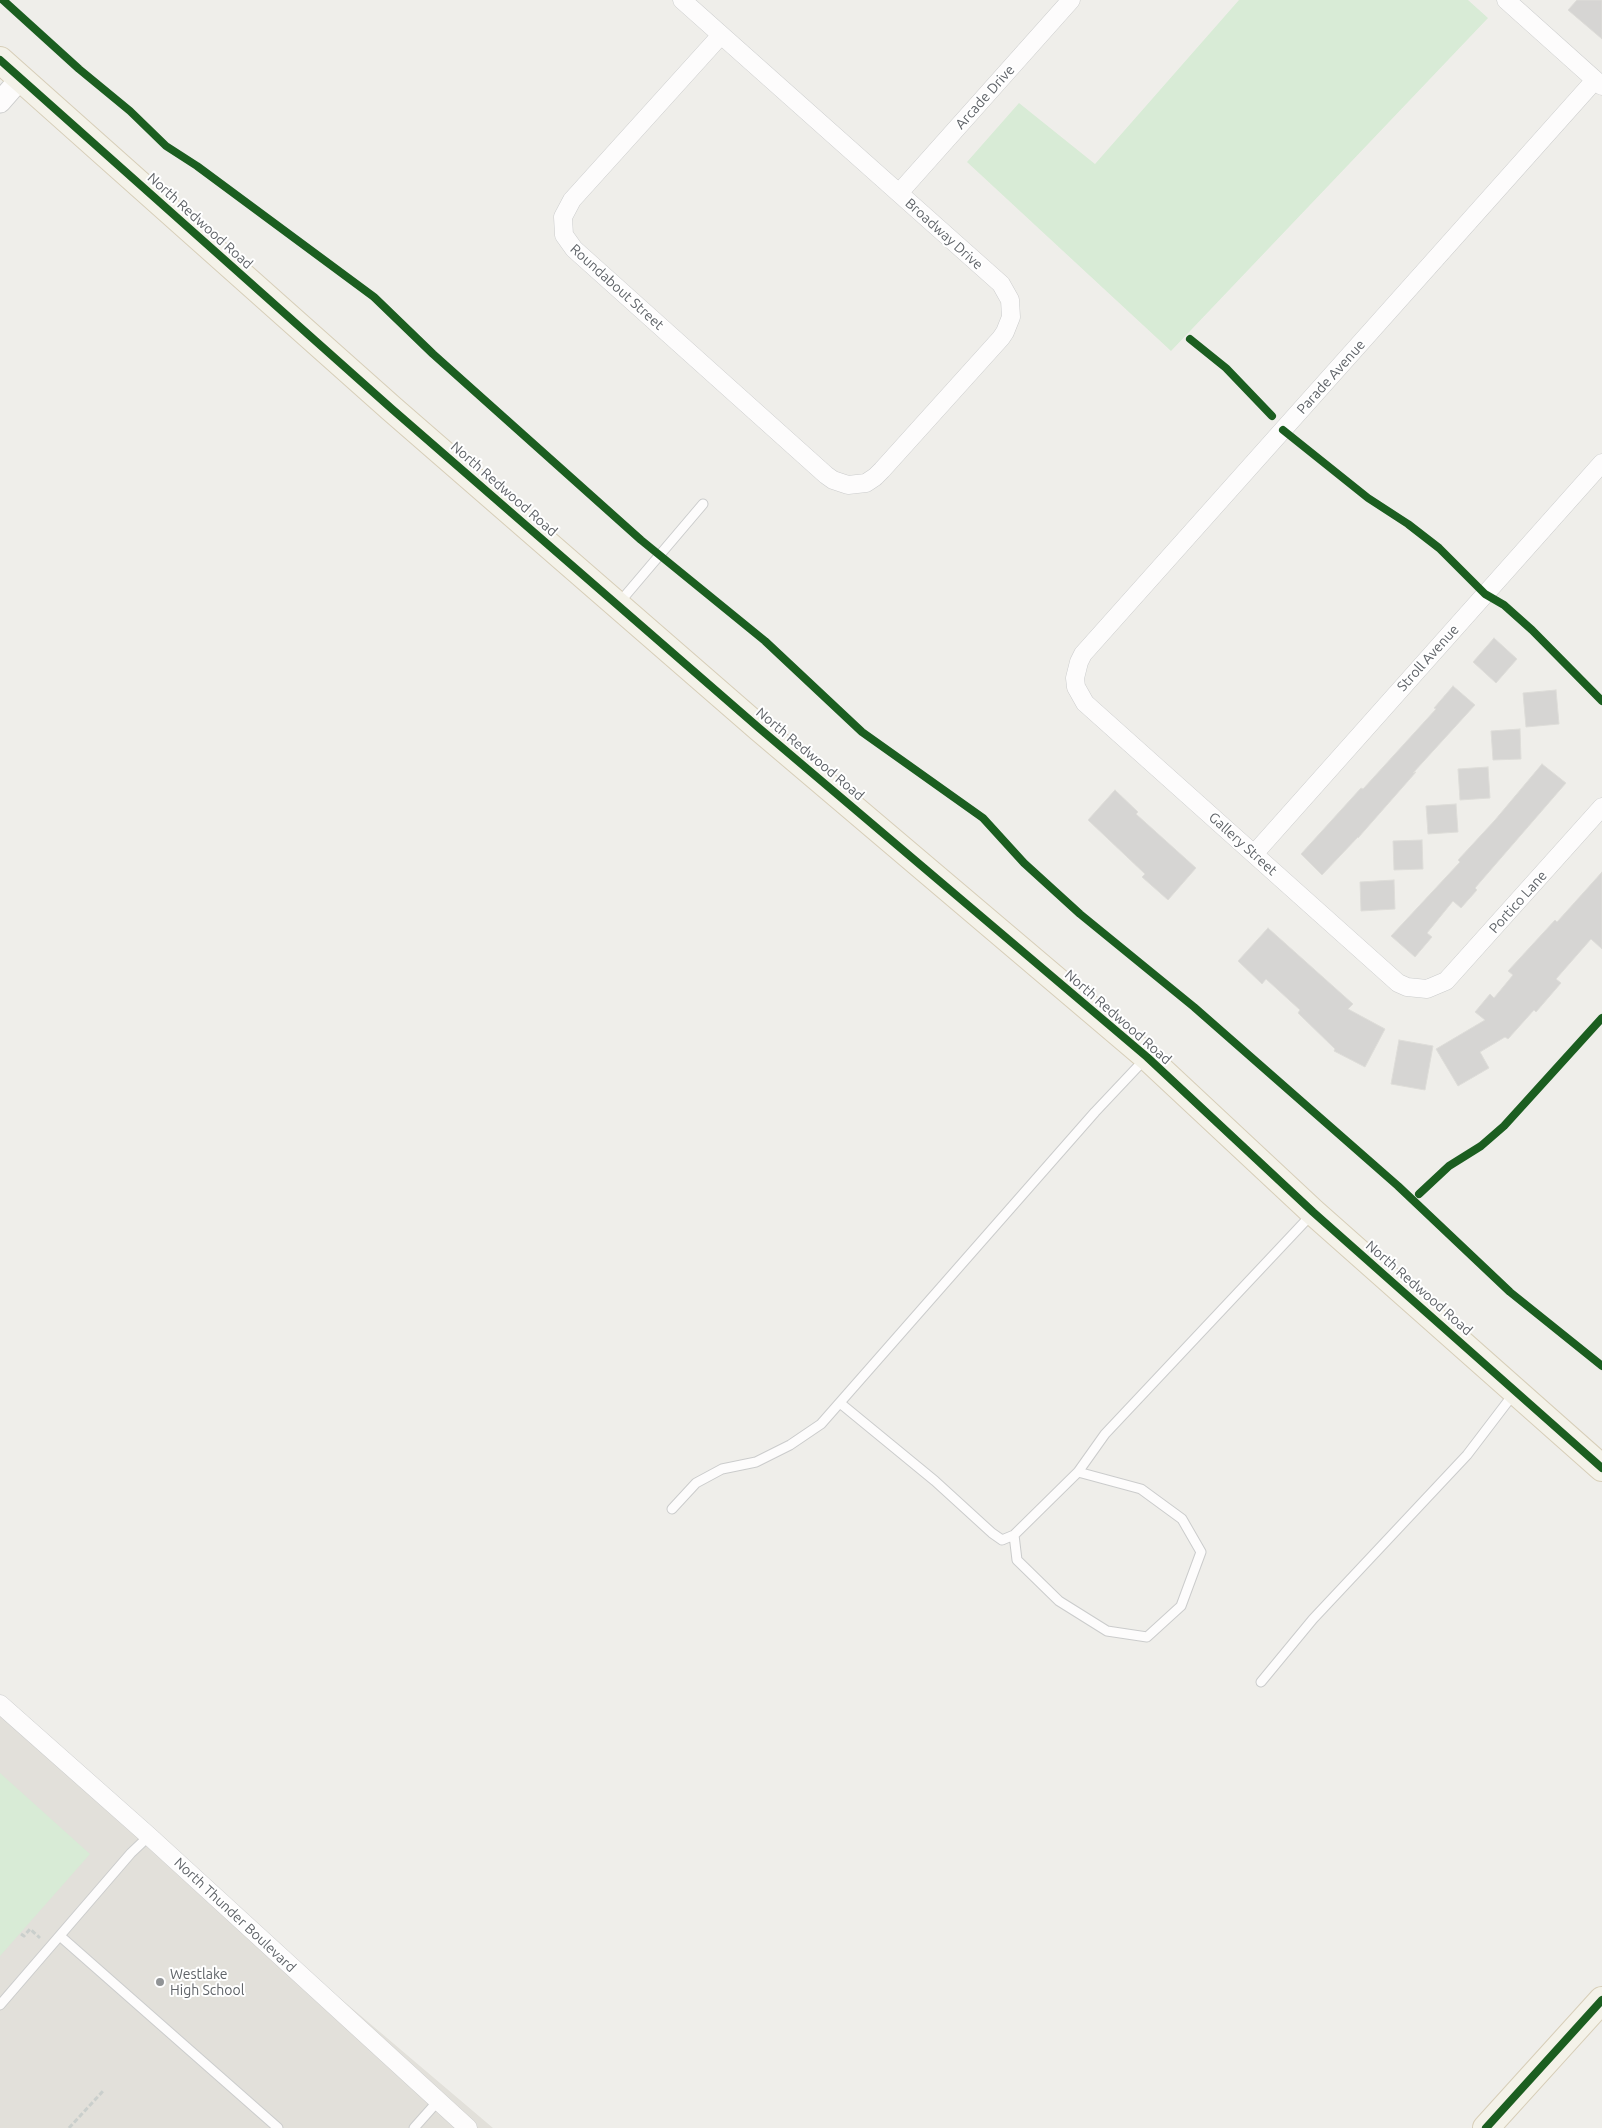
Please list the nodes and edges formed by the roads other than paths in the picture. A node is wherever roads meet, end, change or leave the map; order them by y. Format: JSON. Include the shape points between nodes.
{"nodes":[{"id":1,"x":682,"y":0,"type":"edge"},
{"id":2,"x":1071,"y":0,"type":"edge"},
{"id":3,"x":1506,"y":0,"type":"edge"},
{"id":4,"x":721,"y":35,"type":"junction"},
{"id":5,"x":0,"y":60,"type":"edge"},
{"id":6,"x":21,"y":78,"type":"junction"},
{"id":7,"x":1599,"y":83,"type":"edge"},
{"id":8,"x":0,"y":102,"type":"edge"},
{"id":9,"x":899,"y":193,"type":"junction"},
{"id":10,"x":1602,"y":463,"type":"edge"},
{"id":11,"x":848,"y":485,"type":"joint"},
{"id":12,"x":703,"y":504,"type":"dead end"},
{"id":13,"x":617,"y":605,"type":"junction"},
{"id":14,"x":1075,"y":678,"type":"joint"},
{"id":15,"x":1602,"y":807,"type":"edge"},
{"id":16,"x":1254,"y":854,"type":"junction"},
{"id":17,"x":1427,"y":989,"type":"joint"},
{"id":18,"x":1147,"y":1057,"type":"junction"},
{"id":19,"x":1313,"y":1212,"type":"junction"},
{"id":20,"x":1516,"y":1391,"type":"junction"},
{"id":21,"x":840,"y":1403,"type":"junction"},
{"id":22,"x":1602,"y":1468,"type":"edge"},
{"id":23,"x":1078,"y":1472,"type":"junction"},
{"id":24,"x":672,"y":1509,"type":"dead end"},
{"id":25,"x":1014,"y":1535,"type":"junction"},
{"id":26,"x":1261,"y":1682,"type":"dead end"},
{"id":27,"x":0,"y":1704,"type":"edge"},
{"id":28,"x":149,"y":1836,"type":"junction"},
{"id":29,"x":60,"y":1936,"type":"junction"},
{"id":30,"x":1602,"y":2000,"type":"edge"},
{"id":31,"x":0,"y":2005,"type":"edge"},
{"id":32,"x":438,"y":2101,"type":"junction"},
{"id":33,"x":278,"y":2128,"type":"edge"},
{"id":34,"x":414,"y":2128,"type":"edge"},
{"id":35,"x":468,"y":2128,"type":"edge"},
{"id":36,"x":1486,"y":2128,"type":"edge"}],
"edges":[{"from":1,"to":4,"type":"street","name":"Broadway Drive"},
{"from":2,"to":9,"type":"street","name":"Arcade Drive"},
{"from":3,"to":7,"type":"street"},
{"from":4,"to":9,"type":"street","name":"Broadway Drive"},
{"from":4,"to":11,"type":"street","name":"Roundabout Street","via":[[572,200],[563,217],[564,235],[574,250],[832,480]]},
{"from":5,"to":6,"type":"main road","name":"North Redwood Road"},
{"from":6,"to":8,"type":"street"},
{"from":6,"to":13,"type":"main road","name":"North Redwood Road"},
{"from":7,"to":14,"type":"street","name":"Parade Avenue","via":[[1083,654]]},
{"from":9,"to":11,"type":"street","name":"Broadway Drive","via":[[1000,284],[1010,300],[1011,317],[1001,338],[875,478],[866,483]]},
{"from":10,"to":16,"type":"street","name":"Stroll Avenue"},
{"from":12,"to":13,"type":"lane"},
{"from":13,"to":18,"type":"main road","name":"North Redwood Road"},
{"from":14,"to":16,"type":"street","name":"Gallery Street","via":[[1076,687],[1085,702]]},
{"from":15,"to":17,"type":"street","name":"Portico Lane","via":[[1454,973]]},
{"from":16,"to":17,"type":"street","name":"Gallery Street","via":[[1398,983]]},
{"from":18,"to":19,"type":"main road","name":"North Redwood Road"},
{"from":18,"to":21,"type":"lane"},
{"from":19,"to":20,"type":"main road","name":"North Redwood Road"},
{"from":19,"to":23,"type":"lane","via":[[1104,1434]]},
{"from":20,"to":22,"type":"main road","name":"North Redwood Road"},
{"from":20,"to":26,"type":"lane","via":[[1467,1454],[1312,1619]]},
{"from":21,"to":24,"type":"lane","via":[[822,1424],[790,1446],[756,1462],[722,1469],[696,1483]]},
{"from":21,"to":25,"type":"lane","via":[[992,1533],[1002,1540]]},
{"from":23,"to":25,"type":"lane"},
{"from":23,"to":25,"type":"lane","via":[[1141,1489],[1182,1519],[1201,1552],[1181,1606],[1147,1637],[1107,1631],[1059,1601],[1017,1560]]},
{"from":27,"to":28,"type":"street","name":"North Thunder Boulevard"},
{"from":28,"to":29,"type":"lane"},
{"from":28,"to":32,"type":"street","name":"North Thunder Boulevard"},
{"from":29,"to":31,"type":"lane"},
{"from":29,"to":33,"type":"lane"},
{"from":30,"to":36,"type":"main road"},
{"from":32,"to":34,"type":"lane"},
{"from":32,"to":35,"type":"street","name":"North Thunder Boulevard"}]}
